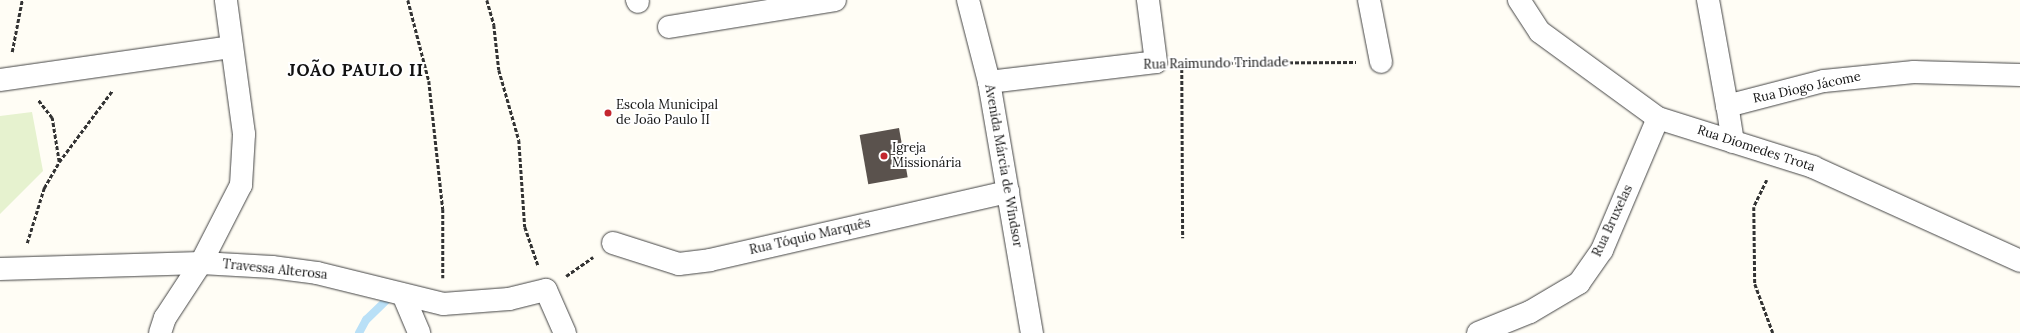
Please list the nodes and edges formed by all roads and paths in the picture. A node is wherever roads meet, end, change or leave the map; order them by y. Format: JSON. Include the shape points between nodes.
{"nodes":[{"id":1,"x":22,"y":0,"type":"edge"},
{"id":2,"x":226,"y":0,"type":"edge"},
{"id":3,"x":408,"y":0,"type":"edge"},
{"id":4,"x":487,"y":0,"type":"edge"},
{"id":5,"x":835,"y":0,"type":"edge"},
{"id":6,"x":968,"y":0,"type":"edge"},
{"id":7,"x":1148,"y":0,"type":"edge"},
{"id":8,"x":1370,"y":0,"type":"edge"},
{"id":9,"x":1519,"y":0,"type":"edge"},
{"id":10,"x":1708,"y":0,"type":"edge"},
{"id":11,"x":669,"y":27,"type":"dead end"},
{"id":12,"x":232,"y":46,"type":"junction"},
{"id":13,"x":1156,"y":62,"type":"junction"},
{"id":14,"x":1381,"y":62,"type":"joint"},
{"id":15,"x":133,"y":63,"type":"junction"},
{"id":16,"x":1182,"y":64,"type":"junction"},
{"id":17,"x":2020,"y":75,"type":"edge"},
{"id":18,"x":8,"y":79,"type":"edge"},
{"id":19,"x":989,"y":82,"type":"junction"},
{"id":20,"x":1727,"y":106,"type":"junction"},
{"id":21,"x":1658,"y":118,"type":"junction"},
{"id":22,"x":1733,"y":142,"type":"junction"},
{"id":23,"x":1780,"y":154,"type":"junction"},
{"id":24,"x":59,"y":162,"type":"junction"},
{"id":25,"x":1008,"y":192,"type":"junction"},
{"id":26,"x":1183,"y":238,"type":"dead end"},
{"id":27,"x":613,"y":243,"type":"joint"},
{"id":28,"x":2020,"y":261,"type":"edge"},
{"id":29,"x":201,"y":263,"type":"junction"},
{"id":30,"x":10,"y":269,"type":"edge"},
{"id":31,"x":546,"y":290,"type":"junction"},
{"id":32,"x":404,"y":297,"type":"junction"},
{"id":33,"x":443,"y":304,"type":"junction"},
{"id":34,"x":160,"y":333,"type":"edge"},
{"id":35,"x":418,"y":333,"type":"edge"},
{"id":36,"x":565,"y":333,"type":"edge"},
{"id":37,"x":1032,"y":333,"type":"edge"},
{"id":38,"x":1478,"y":333,"type":"edge"},
{"id":39,"x":1773,"y":333,"type":"edge"}],
"edges":[{"from":1,"to":18,"type":"path","via":[[11,44]]},
{"from":2,"to":12,"type":"street"},
{"from":3,"to":33,"type":"path","via":[[429,82],[442,194]]},
{"from":4,"to":31,"type":"path","via":[[494,25],[499,70],[519,140],[525,227]]},
{"from":5,"to":11,"type":"street"},
{"from":6,"to":19,"type":"street","name":"Avenida Márcia de Windsor"},
{"from":7,"to":13,"type":"street"},
{"from":8,"to":14,"type":"street"},
{"from":9,"to":21,"type":"street","name":"Rua Diomedes Trota","via":[[1540,32]]},
{"from":10,"to":20,"type":"street"},
{"from":12,"to":15,"type":"street"},
{"from":12,"to":29,"type":"street","via":[[244,134],[242,178]]},
{"from":13,"to":16,"type":"path","name":"Rua Raimundo Trindade"},
{"from":13,"to":19,"type":"street","name":"Rua Raimundo Trindade"},
{"from":14,"to":16,"type":"path","name":"Rua Raimundo Trindade"},
{"from":15,"to":18,"type":"street"},
{"from":15,"to":24,"type":"path"},
{"from":16,"to":26,"type":"path"},
{"from":17,"to":20,"type":"street","name":"Rua Diogo Jácome","via":[[1876,74],[1824,81]]},
{"from":18,"to":24,"type":"path","via":[[52,118]]},
{"from":19,"to":25,"type":"street","name":"Avenida Márcia de Windsor"},
{"from":20,"to":22,"type":"street"},
{"from":21,"to":22,"type":"street","name":"Rua Diomedes Trota"},
{"from":21,"to":38,"type":"street","name":"Rua Bruxelas","via":[[1602,250],[1579,283],[1530,312]]},
{"from":22,"to":23,"type":"street","name":"Rua Diomedes Trota"},
{"from":23,"to":28,"type":"street","name":"Rua Diomedes Trota","via":[[1846,180]]},
{"from":23,"to":39,"type":"path","via":[[1754,207],[1755,284]]},
{"from":24,"to":30,"type":"path","via":[[44,188]]},
{"from":25,"to":27,"type":"street","name":"Rua Tóquio Marquês","via":[[710,260],[679,264]]},
{"from":25,"to":37,"type":"street","name":"Avenida Márcia de Windsor"},
{"from":27,"to":31,"type":"path"},
{"from":29,"to":30,"type":"street","name":"Travessa Alterosa"},
{"from":29,"to":32,"type":"street","name":"Travessa Alterosa","via":[[317,273]]},
{"from":29,"to":34,"type":"street","via":[[165,318]]},
{"from":31,"to":33,"type":"street","name":"Travessa Alterosa","via":[[510,299]]},
{"from":31,"to":36,"type":"street"},
{"from":32,"to":33,"type":"street","name":"Travessa Alterosa"},
{"from":32,"to":35,"type":"street"}]}
